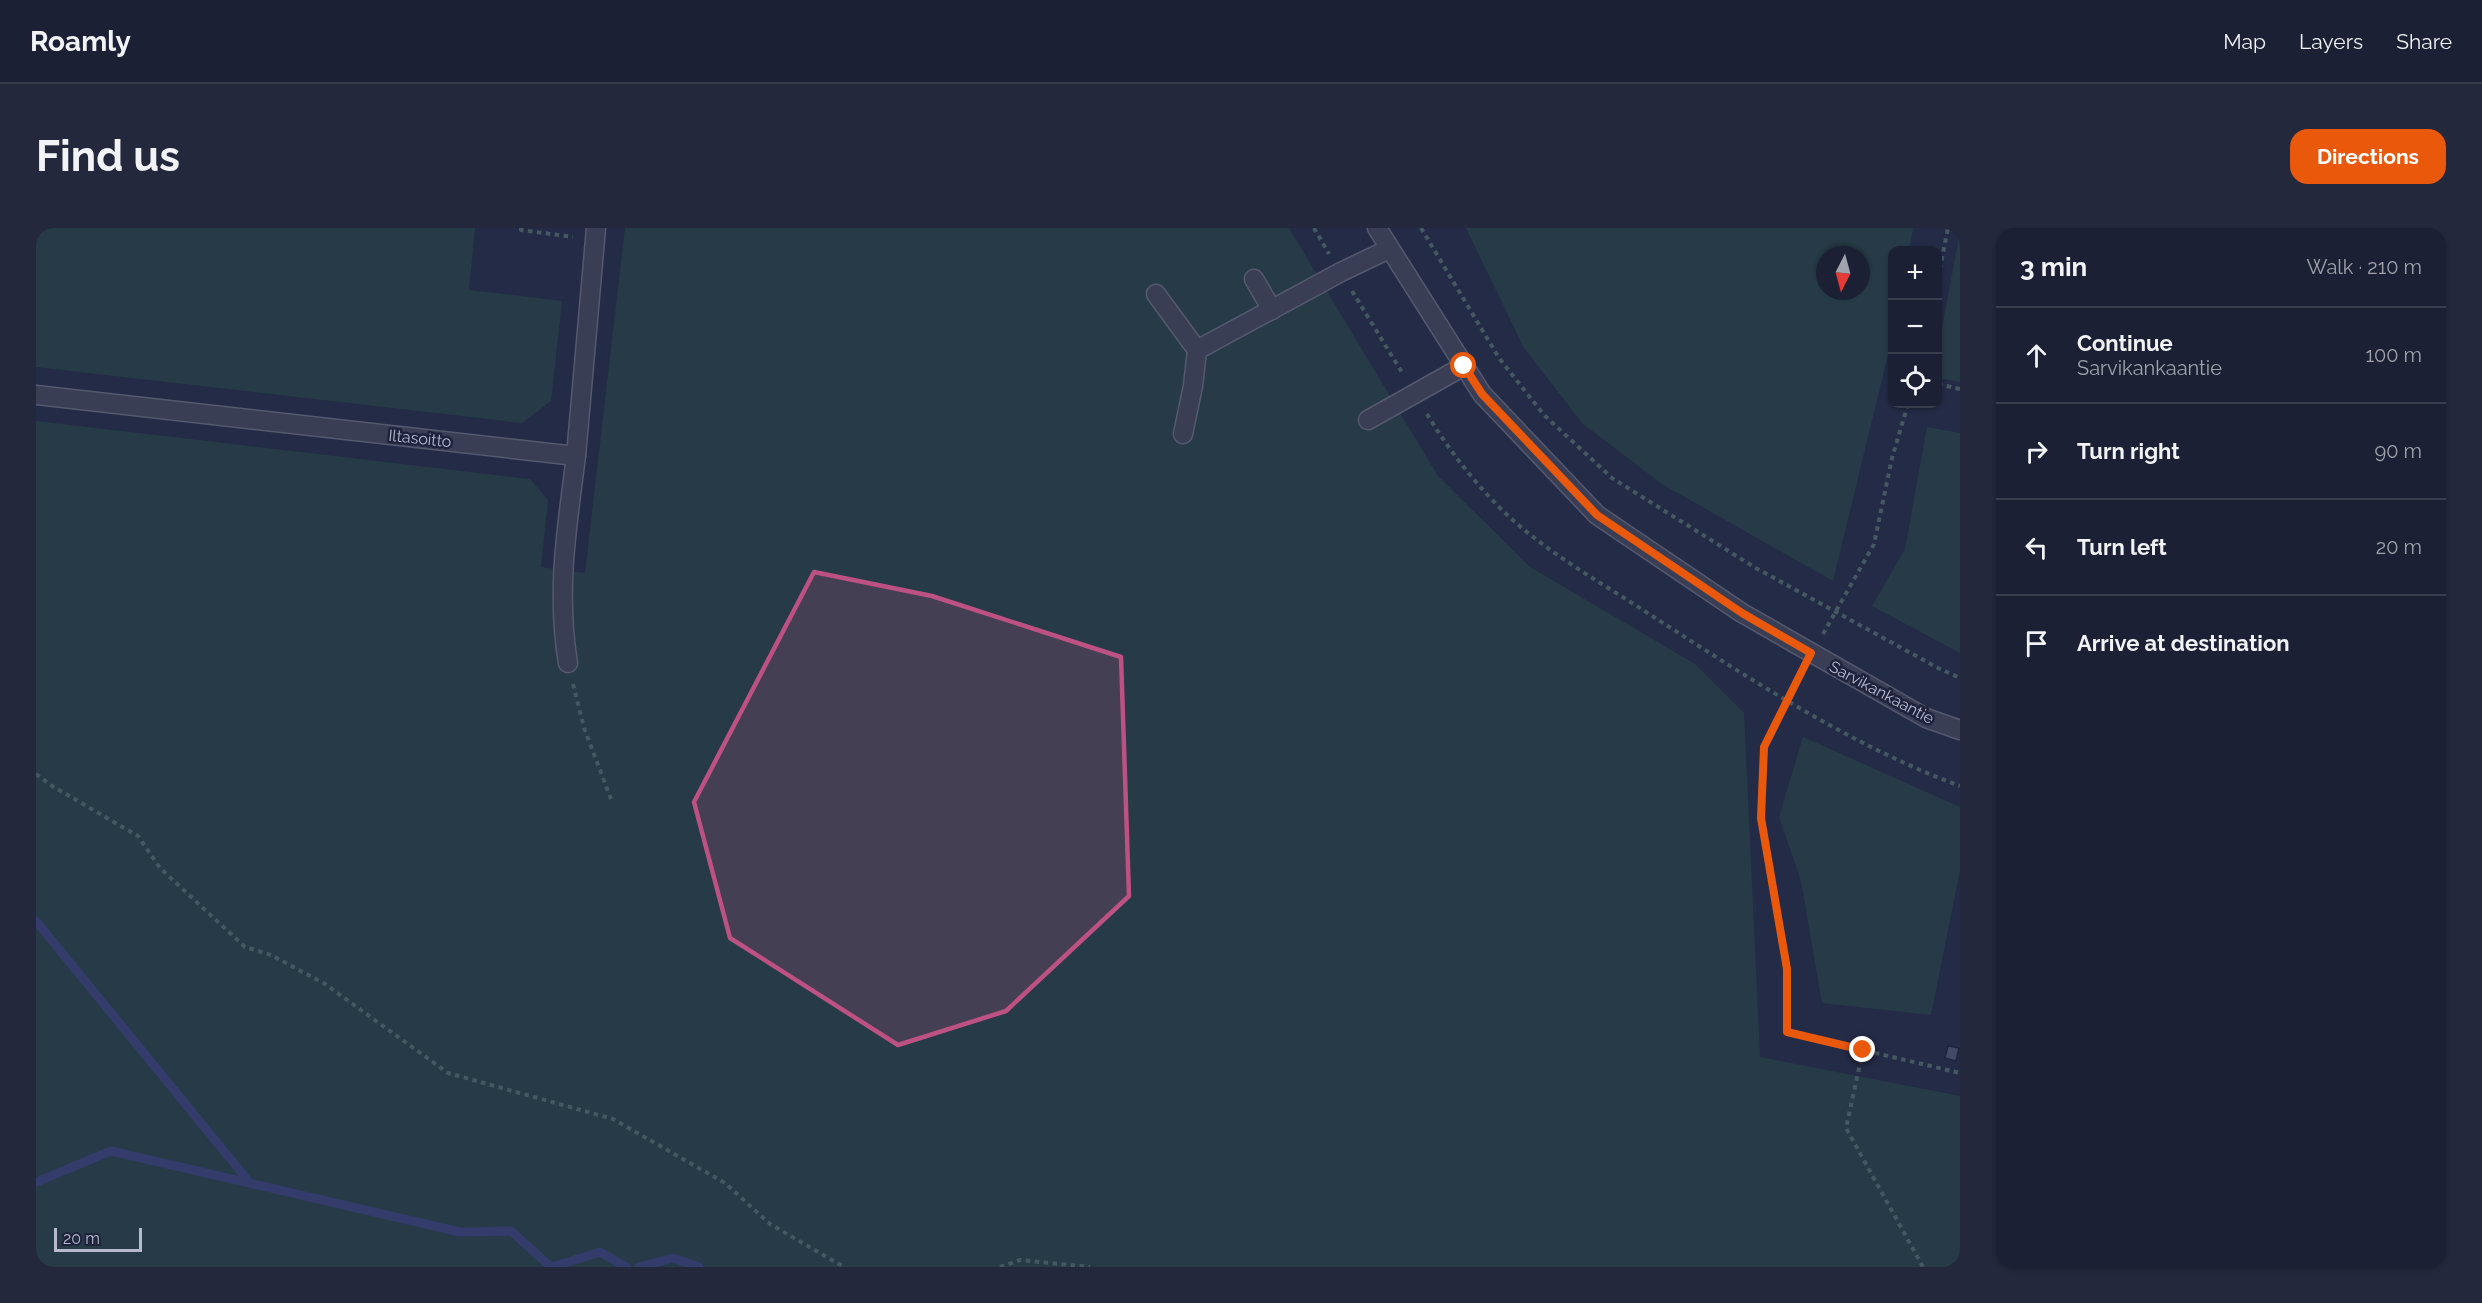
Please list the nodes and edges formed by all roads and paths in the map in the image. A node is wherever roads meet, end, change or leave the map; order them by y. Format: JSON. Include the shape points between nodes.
{"nodes":[{"id":1,"x":521,"y":228,"type":"edge"},
{"id":2,"x":1314,"y":228,"type":"edge"},
{"id":3,"x":1377,"y":228,"type":"edge"},
{"id":4,"x":1421,"y":228,"type":"edge"},
{"id":5,"x":1948,"y":228,"type":"edge"},
{"id":6,"x":595,"y":234,"type":"edge"},
{"id":7,"x":1389,"y":249,"type":"junction"},
{"id":8,"x":1942,"y":258,"type":"edge"},
{"id":9,"x":1341,"y":272,"type":"junction"},
{"id":10,"x":1254,"y":279,"type":"dead end"},
{"id":11,"x":1156,"y":294,"type":"dead end"},
{"id":12,"x":1272,"y":310,"type":"junction"},
{"id":13,"x":1197,"y":350,"type":"junction"},
{"id":14,"x":1464,"y":366,"type":"junction"},
{"id":15,"x":1942,"y":385,"type":"edge"},
{"id":16,"x":1960,"y":389,"type":"edge"},
{"id":17,"x":1415,"y":394,"type":"junction"},
{"id":18,"x":36,"y":395,"type":"edge"},
{"id":19,"x":1907,"y":408,"type":"edge"},
{"id":20,"x":1368,"y":420,"type":"dead end"},
{"id":21,"x":1183,"y":434,"type":"dead end"},
{"id":22,"x":576,"y":456,"type":"junction"},
{"id":23,"x":1837,"y":612,"type":"junction"},
{"id":24,"x":1811,"y":653,"type":"junction"},
{"id":25,"x":568,"y":663,"type":"joint"},
{"id":26,"x":1960,"y":678,"type":"edge"},
{"id":27,"x":1787,"y":700,"type":"junction"},
{"id":28,"x":1960,"y":730,"type":"edge"},
{"id":29,"x":36,"y":774,"type":"edge"},
{"id":30,"x":1960,"y":786,"type":"edge"},
{"id":31,"x":611,"y":799,"type":"dead end"},
{"id":32,"x":1863,"y":1050,"type":"junction"},
{"id":33,"x":1960,"y":1073,"type":"edge"},
{"id":34,"x":844,"y":1267,"type":"edge"},
{"id":35,"x":1000,"y":1267,"type":"edge"},
{"id":36,"x":1090,"y":1267,"type":"edge"},
{"id":37,"x":1923,"y":1267,"type":"edge"}],
"edges":[{"from":1,"to":6,"type":"path"},
{"from":2,"to":9,"type":"path"},
{"from":3,"to":7,"type":"street","name":"Sarvikankaantie"},
{"from":4,"to":23,"type":"path","via":[[1499,358],[1544,415],[1612,478],[1754,567]]},
{"from":5,"to":8,"type":"path"},
{"from":6,"to":22,"type":"street"},
{"from":7,"to":9,"type":"street"},
{"from":7,"to":14,"type":"street","name":"Sarvikankaantie"},
{"from":9,"to":12,"type":"street"},
{"from":9,"to":17,"type":"path"},
{"from":10,"to":12,"type":"street"},
{"from":11,"to":13,"type":"street"},
{"from":12,"to":13,"type":"street"},
{"from":13,"to":21,"type":"street"},
{"from":14,"to":17,"type":"street"},
{"from":14,"to":24,"type":"street","name":"Sarvikankaantie","via":[[1482,394],[1597,515],[1742,613]]},
{"from":15,"to":16,"type":"path"},
{"from":17,"to":20,"type":"street"},
{"from":17,"to":27,"type":"path","via":[[1447,448],[1503,511],[1548,548]]},
{"from":18,"to":22,"type":"street","name":"Iltasoitto"},
{"from":19,"to":23,"type":"path","via":[[1874,544]]},
{"from":22,"to":25,"type":"street","via":[[563,568],[562,627]]},
{"from":23,"to":24,"type":"path"},
{"from":23,"to":26,"type":"path"},
{"from":24,"to":27,"type":"path"},
{"from":24,"to":28,"type":"street","name":"Sarvikankaantie","via":[[1926,718]]},
{"from":25,"to":31,"type":"path","via":[[584,728]]},
{"from":27,"to":30,"type":"path","via":[[1912,768]]},
{"from":27,"to":32,"type":"path","via":[[1764,747],[1761,818],[1787,969],[1787,1032]]},
{"from":29,"to":34,"type":"path","via":[[138,836],[160,868],[245,947],[271,954],[325,984],[448,1073],[613,1119],[725,1183],[770,1224]]},
{"from":32,"to":33,"type":"path"},
{"from":32,"to":37,"type":"path","via":[[1846,1128]]},
{"from":35,"to":36,"type":"path","via":[[1020,1260]]}]}
